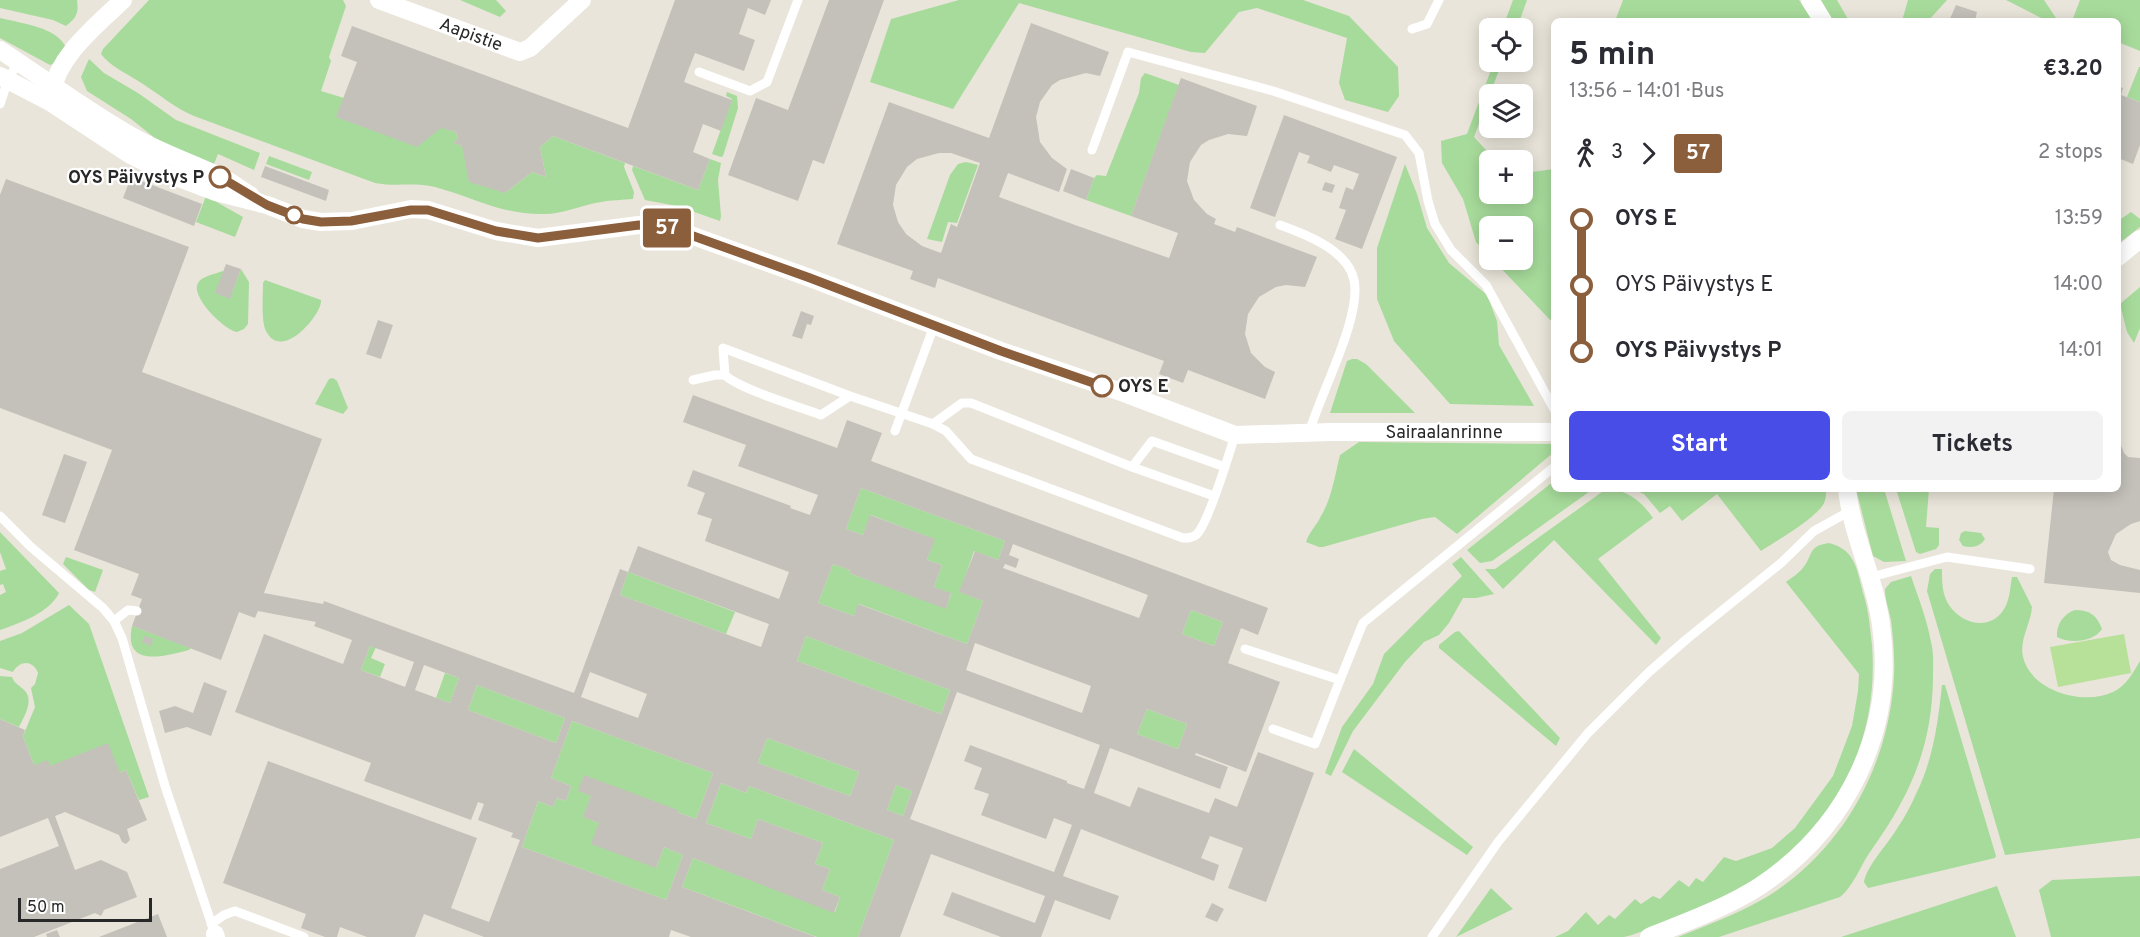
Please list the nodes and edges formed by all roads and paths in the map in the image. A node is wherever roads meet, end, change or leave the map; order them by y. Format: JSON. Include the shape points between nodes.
{"nodes":[{"id":1,"x":123,"y":0,"type":"edge"},
{"id":2,"x":379,"y":0,"type":"edge"},
{"id":3,"x":582,"y":0,"type":"edge"},
{"id":4,"x":798,"y":0,"type":"edge"},
{"id":5,"x":1439,"y":0,"type":"edge"},
{"id":6,"x":1810,"y":0,"type":"edge"},
{"id":7,"x":1821,"y":18,"type":"edge"},
{"id":8,"x":1412,"y":29,"type":"dead end"},
{"id":9,"x":0,"y":50,"type":"edge"},
{"id":10,"x":18,"y":62,"type":"junction"},
{"id":11,"x":699,"y":72,"type":"dead end"},
{"id":12,"x":4,"y":78,"type":"edge"},
{"id":13,"x":53,"y":84,"type":"junction"},
{"id":14,"x":44,"y":99,"type":"junction"},
{"id":15,"x":0,"y":104,"type":"edge"},
{"id":16,"x":1092,"y":150,"type":"dead end"},
{"id":17,"x":267,"y":205,"type":"junction"},
{"id":18,"x":1280,"y":225,"type":"dead end"},
{"id":19,"x":2140,"y":239,"type":"edge"},
{"id":20,"x":2121,"y":255,"type":"edge"},
{"id":21,"x":934,"y":326,"type":"junction"},
{"id":22,"x":725,"y":375,"type":"junction"},
{"id":23,"x":693,"y":380,"type":"dead end"},
{"id":24,"x":850,"y":396,"type":"junction"},
{"id":25,"x":1551,"y":403,"type":"edge"},
{"id":26,"x":902,"y":413,"type":"junction"},
{"id":27,"x":933,"y":424,"type":"junction"},
{"id":28,"x":895,"y":431,"type":"dead end"},
{"id":29,"x":1551,"y":432,"type":"edge"},
{"id":30,"x":1309,"y":433,"type":"junction"},
{"id":31,"x":1235,"y":435,"type":"junction"},
{"id":32,"x":1132,"y":467,"type":"junction"},
{"id":33,"x":1225,"y":467,"type":"junction"},
{"id":34,"x":1551,"y":469,"type":"edge"},
{"id":35,"x":1838,"y":492,"type":"edge"},
{"id":36,"x":1847,"y":492,"type":"edge"},
{"id":37,"x":1214,"y":496,"type":"junction"},
{"id":38,"x":1850,"y":511,"type":"junction"},
{"id":39,"x":0,"y":516,"type":"edge"},
{"id":40,"x":2030,"y":569,"type":"dead end"},
{"id":41,"x":1870,"y":577,"type":"junction"},
{"id":42,"x":137,"y":611,"type":"dead end"},
{"id":43,"x":114,"y":621,"type":"junction"},
{"id":44,"x":1245,"y":649,"type":"dead end"},
{"id":45,"x":1340,"y":680,"type":"junction"},
{"id":46,"x":1273,"y":729,"type":"dead end"},
{"id":47,"x":214,"y":932,"type":"edge"},
{"id":48,"x":304,"y":937,"type":"edge"},
{"id":49,"x":1432,"y":937,"type":"edge"},
{"id":50,"x":1649,"y":937,"type":"edge"}],
"edges":[{"from":1,"to":13,"type":"street","via":[[76,46]]},
{"from":2,"to":3,"type":"street","name":"Aapistie","via":[[520,52],[530,48]]},
{"from":4,"to":11,"type":"lane","via":[[767,82],[750,90]]},
{"from":5,"to":8,"type":"lane","via":[[1427,24]]},
{"from":6,"to":7,"type":"street"},
{"from":9,"to":10,"type":"street"},
{"from":10,"to":12,"type":"lane"},
{"from":10,"to":13,"type":"street"},
{"from":12,"to":14,"type":"street"},
{"from":12,"to":15,"type":"lane"},
{"from":13,"to":14,"type":"street"},
{"from":13,"to":17,"type":"street","via":[[134,138],[220,177]]},
{"from":14,"to":17,"type":"street","via":[[166,173],[216,192]]},
{"from":16,"to":25,"type":"lane","via":[[1128,52],[1273,91],[1405,135],[1419,153],[1435,224],[1451,250],[1486,285]]},
{"from":17,"to":21,"type":"street","via":[[321,222],[428,210],[496,231],[538,238],[639,225],[671,228]]},
{"from":18,"to":30,"type":"lane","via":[[1315,238],[1332,250],[1346,263],[1354,279],[1354,305],[1347,332]]},
{"from":19,"to":20,"type":"street"},
{"from":21,"to":26,"type":"lane"},
{"from":21,"to":31,"type":"street"},
{"from":22,"to":23,"type":"lane"},
{"from":22,"to":24,"type":"lane","via":[[821,415]]},
{"from":22,"to":24,"type":"lane","via":[[723,348]]},
{"from":24,"to":26,"type":"lane"},
{"from":26,"to":27,"type":"lane"},
{"from":26,"to":28,"type":"lane"},
{"from":27,"to":32,"type":"lane","via":[[962,403],[971,403]]},
{"from":27,"to":37,"type":"lane","via":[[971,459],[1183,538],[1197,534]]},
{"from":29,"to":30,"type":"street","name":"Sairaalanrinne"},
{"from":30,"to":31,"type":"street","name":"Sairaalanrinne"},
{"from":31,"to":33,"type":"lane"},
{"from":32,"to":33,"type":"lane","via":[[1152,441]]},
{"from":32,"to":37,"type":"lane"},
{"from":33,"to":37,"type":"lane"},
{"from":34,"to":45,"type":"lane","via":[[1363,623]]},
{"from":35,"to":38,"type":"street"},
{"from":36,"to":38,"type":"street"},
{"from":38,"to":41,"type":"street"},
{"from":38,"to":49,"type":"lane","via":[[1814,531],[1649,672],[1588,733],[1498,842]]},
{"from":39,"to":43,"type":"lane"},
{"from":40,"to":41,"type":"lane","via":[[1947,557]]},
{"from":41,"to":50,"type":"street","via":[[1881,625],[1885,677],[1870,748],[1844,802],[1821,834],[1759,887],[1707,914]]},
{"from":42,"to":43,"type":"lane","via":[[128,610]]},
{"from":43,"to":47,"type":"lane"},
{"from":44,"to":45,"type":"lane"},
{"from":45,"to":46,"type":"lane","via":[[1315,744]]},
{"from":47,"to":48,"type":"lane","via":[[224,915],[235,911]]}]}
